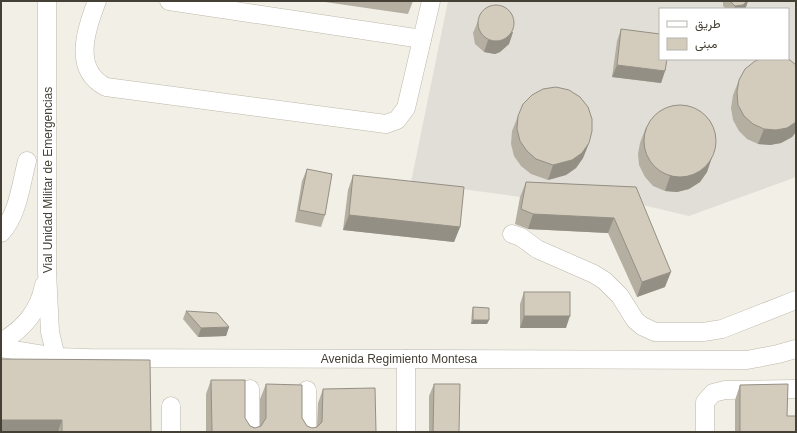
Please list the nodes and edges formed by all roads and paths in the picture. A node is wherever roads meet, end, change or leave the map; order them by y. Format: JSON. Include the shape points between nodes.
{"nodes":[{"id":1,"x":47,"y":1,"type":"edge"},
{"id":2,"x":97,"y":1,"type":"edge"},
{"id":3,"x":169,"y":1,"type":"edge"},
{"id":4,"x":431,"y":1,"type":"edge"},
{"id":5,"x":422,"y":39,"type":"junction"},
{"id":6,"x":27,"y":161,"type":"dead end"},
{"id":7,"x":1,"y":233,"type":"edge"},
{"id":8,"x":512,"y":234,"type":"dead end"},
{"id":9,"x":47,"y":270,"type":"junction"},
{"id":10,"x":796,"y":300,"type":"edge"},
{"id":11,"x":32,"y":315,"type":"junction"},
{"id":12,"x":1,"y":342,"type":"edge"},
{"id":13,"x":1,"y":348,"type":"edge"},
{"id":14,"x":796,"y":349,"type":"edge"},
{"id":15,"x":32,"y":353,"type":"junction"},
{"id":16,"x":56,"y":357,"type":"junction"},
{"id":17,"x":406,"y":360,"type":"junction"},
{"id":18,"x":250,"y":389,"type":"dead end"},
{"id":19,"x":796,"y":389,"type":"edge"},
{"id":20,"x":307,"y":390,"type":"dead end"},
{"id":21,"x":171,"y":406,"type":"dead end"},
{"id":22,"x":171,"y":432,"type":"edge"},
{"id":23,"x":250,"y":432,"type":"edge"},
{"id":24,"x":307,"y":432,"type":"edge"},
{"id":25,"x":406,"y":432,"type":"edge"},
{"id":26,"x":705,"y":432,"type":"edge"}],
"edges":[{"from":1,"to":9,"type":"street","name":"Vial Unidad Militar de Emergencias"},
{"from":2,"to":5,"type":"street","via":[[86,34],[84,60],[90,74],[106,87],[380,124],[392,123],[404,113]]},
{"from":3,"to":5,"type":"street"},
{"from":4,"to":5,"type":"street"},
{"from":6,"to":7,"type":"street","via":[[16,204]]},
{"from":8,"to":10,"type":"street","via":[[605,281],[620,296],[635,320],[655,332],[703,332],[722,329]]},
{"from":9,"to":11,"type":"street","via":[[42,296]]},
{"from":9,"to":16,"type":"street","name":"Vial Unidad Militar de Emergencias","via":[[50,332]]},
{"from":11,"to":12,"type":"street","via":[[18,332]]},
{"from":11,"to":15,"type":"street"},
{"from":13,"to":15,"type":"street","name":"Avenida Regimiento Montesa"},
{"from":14,"to":17,"type":"street","name":"Avenida Regimiento Montesa","via":[[747,360]]},
{"from":15,"to":16,"type":"street","name":"Avenida Regimiento Montesa"},
{"from":16,"to":17,"type":"street","name":"Avenida Regimiento Montesa"},
{"from":17,"to":25,"type":"street"},
{"from":18,"to":23,"type":"street"},
{"from":19,"to":26,"type":"street","via":[[725,390],[713,393],[705,402]]},
{"from":20,"to":24,"type":"street"},
{"from":21,"to":22,"type":"street"}]}
